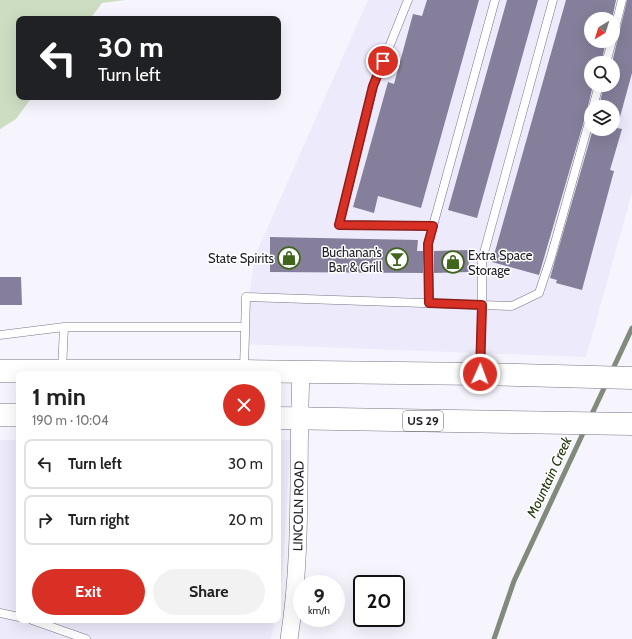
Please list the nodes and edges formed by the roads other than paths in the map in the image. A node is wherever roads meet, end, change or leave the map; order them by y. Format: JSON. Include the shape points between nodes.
{"nodes":[{"id":1,"x":408,"y":0,"type":"edge"},
{"id":2,"x":495,"y":0,"type":"edge"},
{"id":3,"x":553,"y":0,"type":"edge"},
{"id":4,"x":622,"y":0,"type":"edge"},
{"id":5,"x":619,"y":12,"type":"edge"},
{"id":6,"x":585,"y":136,"type":"edge"},
{"id":7,"x":433,"y":226,"type":"junction"},
{"id":8,"x":429,"y":303,"type":"junction"},
{"id":9,"x":482,"y":305,"type":"junction"},
{"id":10,"x":64,"y":327,"type":"junction"},
{"id":11,"x":245,"y":327,"type":"junction"},
{"id":12,"x":0,"y":335,"type":"edge"},
{"id":13,"x":0,"y":371,"type":"edge"},
{"id":14,"x":62,"y":371,"type":"junction"},
{"id":15,"x":244,"y":371,"type":"joint"},
{"id":16,"x":281,"y":372,"type":"edge"},
{"id":17,"x":301,"y":372,"type":"junction"},
{"id":18,"x":480,"y":374,"type":"junction"},
{"id":19,"x":632,"y":378,"type":"edge"},
{"id":20,"x":0,"y":414,"type":"edge"},
{"id":21,"x":16,"y":415,"type":"edge"},
{"id":22,"x":288,"y":418,"type":"edge"},
{"id":23,"x":632,"y":424,"type":"edge"},
{"id":24,"x":0,"y":612,"type":"edge"},
{"id":25,"x":16,"y":616,"type":"edge"},
{"id":26,"x":41,"y":623,"type":"edge"},
{"id":27,"x":86,"y":639,"type":"edge"},
{"id":28,"x":289,"y":639,"type":"edge"}],
"edges":[{"from":1,"to":7,"type":"lane","via":[[373,86],[339,225]]},
{"from":2,"to":7,"type":"lane"},
{"from":3,"to":9,"type":"lane","via":[[482,260]]},
{"from":4,"to":5,"type":"lane"},
{"from":6,"to":9,"type":"lane","via":[[539,293],[512,306]]},
{"from":7,"to":8,"type":"lane","via":[[428,244]]},
{"from":8,"to":9,"type":"lane"},
{"from":8,"to":11,"type":"lane","via":[[246,297]]},
{"from":9,"to":18,"type":"lane"},
{"from":10,"to":11,"type":"lane"},
{"from":10,"to":12,"type":"lane"},
{"from":10,"to":14,"type":"lane"},
{"from":11,"to":15,"type":"lane"},
{"from":13,"to":14,"type":"main road"},
{"from":14,"to":15,"type":"main road"},
{"from":16,"to":17,"type":"main road"},
{"from":17,"to":18,"type":"main road"},
{"from":17,"to":22,"type":"street","name":"LINCOLN ROAD"},
{"from":18,"to":19,"type":"main road"},
{"from":20,"to":21,"type":"main road"},
{"from":22,"to":23,"type":"main road","number":"US 29"},
{"from":22,"to":28,"type":"street","name":"LINCOLN ROAD","via":[[298,545]]},
{"from":24,"to":25,"type":"lane"},
{"from":26,"to":27,"type":"lane"}]}
